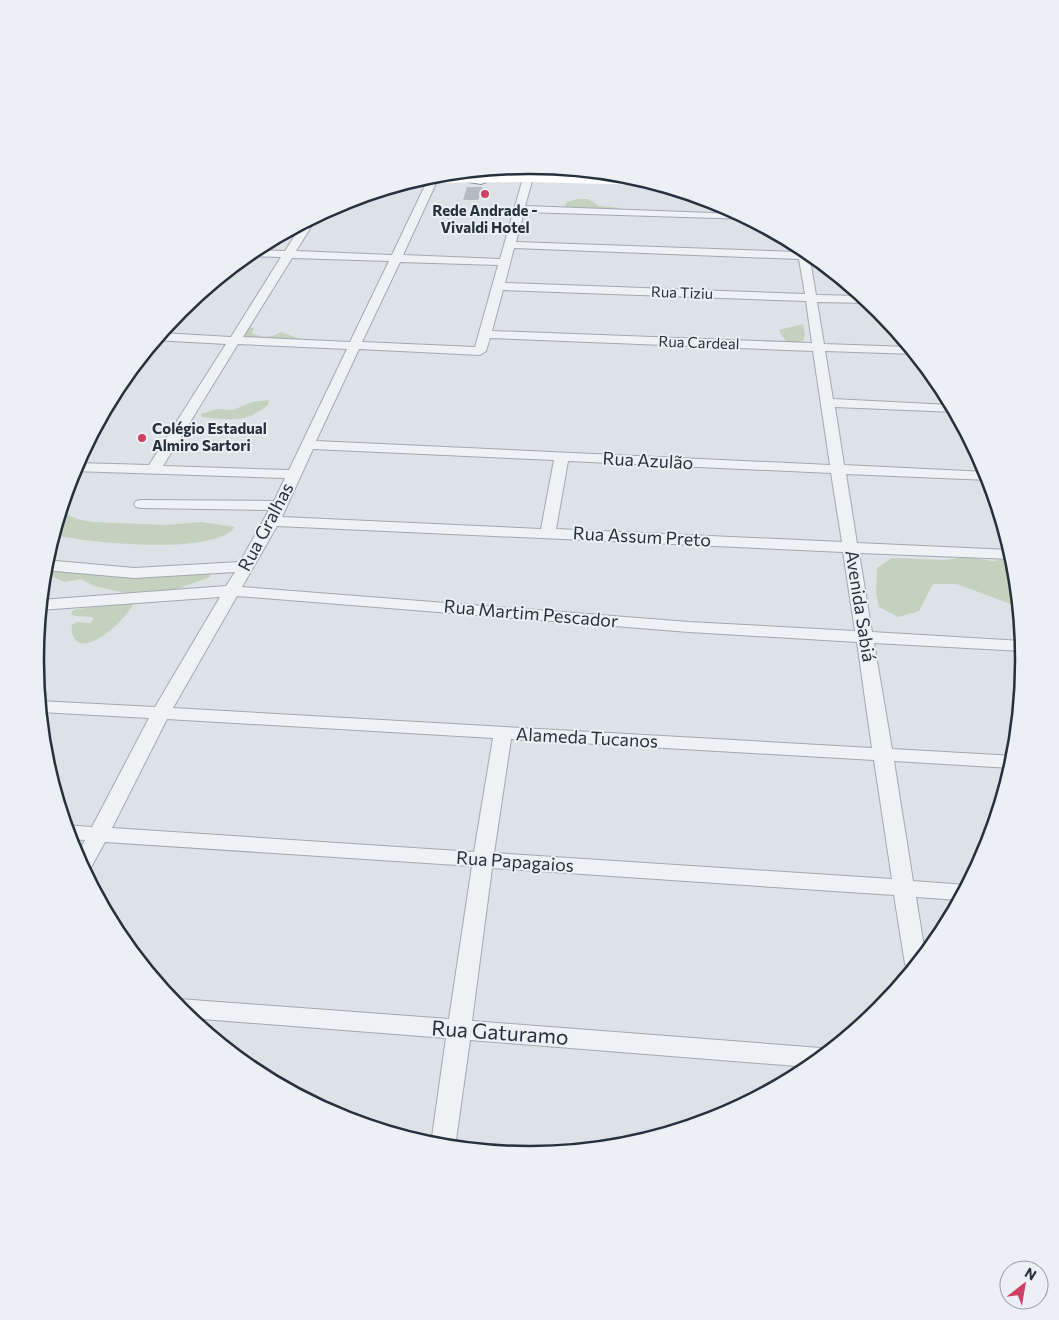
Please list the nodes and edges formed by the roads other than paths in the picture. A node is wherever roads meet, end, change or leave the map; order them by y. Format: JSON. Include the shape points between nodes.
{"nodes":[{"id":1,"x":464,"y":178,"type":"edge"},
{"id":2,"x":528,"y":178,"type":"junction"},
{"id":3,"x":481,"y":179,"type":"joint"},
{"id":4,"x":607,"y":181,"type":"edge"},
{"id":5,"x":429,"y":185,"type":"edge"},
{"id":6,"x":519,"y":209,"type":"junction"},
{"id":7,"x":727,"y":216,"type":"edge"},
{"id":8,"x":304,"y":230,"type":"edge"},
{"id":9,"x":509,"y":245,"type":"junction"},
{"id":10,"x":794,"y":253,"type":"edge"},
{"id":11,"x":263,"y":254,"type":"edge"},
{"id":12,"x":288,"y":255,"type":"junction"},
{"id":13,"x":396,"y":259,"type":"junction"},
{"id":14,"x":504,"y":262,"type":"junction"},
{"id":15,"x":807,"y":262,"type":"edge"},
{"id":16,"x":498,"y":286,"type":"junction"},
{"id":17,"x":811,"y":298,"type":"junction"},
{"id":18,"x":855,"y":300,"type":"edge"},
{"id":19,"x":484,"y":334,"type":"junction"},
{"id":20,"x":167,"y":337,"type":"edge"},
{"id":21,"x":233,"y":340,"type":"junction"},
{"id":22,"x":354,"y":346,"type":"junction"},
{"id":23,"x":819,"y":347,"type":"junction"},
{"id":24,"x":904,"y":351,"type":"edge"},
{"id":25,"x":828,"y":403,"type":"junction"},
{"id":26,"x":944,"y":408,"type":"edge"},
{"id":27,"x":307,"y":445,"type":"junction"},
{"id":28,"x":562,"y":457,"type":"junction"},
{"id":29,"x":84,"y":467,"type":"edge"},
{"id":30,"x":153,"y":470,"type":"junction"},
{"id":31,"x":838,"y":470,"type":"junction"},
{"id":32,"x":294,"y":474,"type":"junction"},
{"id":33,"x":979,"y":476,"type":"edge"},
{"id":34,"x":141,"y":504,"type":"dead end"},
{"id":35,"x":279,"y":506,"type":"junction"},
{"id":36,"x":272,"y":521,"type":"junction"},
{"id":37,"x":548,"y":533,"type":"junction"},
{"id":38,"x":850,"y":546,"type":"junction"},
{"id":39,"x":1003,"y":554,"type":"edge"},
{"id":40,"x":53,"y":566,"type":"edge"},
{"id":41,"x":245,"y":567,"type":"junction"},
{"id":42,"x":231,"y":591,"type":"junction"},
{"id":43,"x":47,"y":604,"type":"edge"},
{"id":44,"x":865,"y":637,"type":"junction"},
{"id":45,"x":1015,"y":646,"type":"edge"},
{"id":46,"x":46,"y":706,"type":"edge"},
{"id":47,"x":161,"y":713,"type":"junction"},
{"id":48,"x":503,"y":733,"type":"junction"},
{"id":49,"x":883,"y":754,"type":"junction"},
{"id":50,"x":1005,"y":761,"type":"edge"},
{"id":51,"x":76,"y":833,"type":"edge"},
{"id":52,"x":98,"y":834,"type":"junction"},
{"id":53,"x":86,"y":858,"type":"edge"},
{"id":54,"x":483,"y":860,"type":"junction"},
{"id":55,"x":904,"y":888,"type":"junction"},
{"id":56,"x":956,"y":891,"type":"edge"},
{"id":57,"x":915,"y":956,"type":"edge"},
{"id":58,"x":192,"y":1009,"type":"edge"},
{"id":59,"x":459,"y":1030,"type":"junction"},
{"id":60,"x":809,"y":1057,"type":"edge"},
{"id":61,"x":444,"y":1138,"type":"edge"}],
"edges":[{"from":1,"to":3,"type":"highway"},
{"from":2,"to":3,"type":"street"},
{"from":2,"to":4,"type":"street"},
{"from":2,"to":6,"type":"street"},
{"from":5,"to":13,"type":"street","name":"Rua Gralhas"},
{"from":6,"to":7,"type":"street"},
{"from":6,"to":9,"type":"street"},
{"from":8,"to":12,"type":"street"},
{"from":9,"to":10,"type":"street"},
{"from":9,"to":14,"type":"street"},
{"from":11,"to":12,"type":"street"},
{"from":12,"to":13,"type":"street"},
{"from":12,"to":21,"type":"street"},
{"from":13,"to":14,"type":"street"},
{"from":13,"to":22,"type":"street","name":"Rua Gralhas"},
{"from":14,"to":16,"type":"street"},
{"from":15,"to":17,"type":"street","name":"Avenida Sabiá"},
{"from":16,"to":17,"type":"street","name":"Rua Tiziu"},
{"from":16,"to":19,"type":"street"},
{"from":17,"to":18,"type":"street","name":"Rua Tiziu"},
{"from":17,"to":23,"type":"street","name":"Avenida Sabiá"},
{"from":19,"to":22,"type":"street","via":[[480,351]]},
{"from":19,"to":23,"type":"street","name":"Rua Cardeal"},
{"from":20,"to":21,"type":"street"},
{"from":21,"to":22,"type":"street"},
{"from":21,"to":30,"type":"street"},
{"from":22,"to":27,"type":"street","name":"Rua Gralhas"},
{"from":23,"to":24,"type":"street","name":"Rua Cardeal"},
{"from":23,"to":25,"type":"street","name":"Avenida Sabiá"},
{"from":25,"to":26,"type":"street"},
{"from":25,"to":31,"type":"street","name":"Avenida Sabiá"},
{"from":27,"to":28,"type":"street","name":"Rua Azulão"},
{"from":27,"to":32,"type":"street","name":"Rua Gralhas"},
{"from":28,"to":31,"type":"street","name":"Rua Azulão"},
{"from":28,"to":37,"type":"street"},
{"from":29,"to":30,"type":"street"},
{"from":30,"to":32,"type":"street"},
{"from":31,"to":33,"type":"street","name":"Rua Azulão"},
{"from":31,"to":38,"type":"street","name":"Avenida Sabiá"},
{"from":32,"to":35,"type":"street","name":"Rua Gralhas"},
{"from":34,"to":35,"type":"street"},
{"from":35,"to":36,"type":"street","name":"Rua Gralhas"},
{"from":36,"to":37,"type":"street","name":"Rua Assum Preto"},
{"from":36,"to":41,"type":"street","name":"Rua Gralhas"},
{"from":37,"to":38,"type":"street","name":"Rua Assum Preto"},
{"from":38,"to":39,"type":"street","name":"Rua Assum Preto"},
{"from":38,"to":44,"type":"street","name":"Avenida Sabiá"},
{"from":40,"to":41,"type":"street","via":[[117,573]]},
{"from":41,"to":42,"type":"street","name":"Rua Gralhas"},
{"from":42,"to":43,"type":"street","name":"Rua Martim Pescador"},
{"from":42,"to":44,"type":"street","name":"Rua Martim Pescador","via":[[689,628]]},
{"from":42,"to":47,"type":"street","name":"Rua Gralhas"},
{"from":44,"to":45,"type":"street","name":"Rua Martim Pescador"},
{"from":44,"to":49,"type":"street","name":"Avenida Sabiá"},
{"from":46,"to":47,"type":"street","name":"Alameda Tucanos"},
{"from":47,"to":48,"type":"street","name":"Alameda Tucanos"},
{"from":47,"to":52,"type":"street","name":"Rua Gralhas"},
{"from":48,"to":49,"type":"street","name":"Alameda Tucanos"},
{"from":48,"to":54,"type":"street"},
{"from":49,"to":50,"type":"street","name":"Alameda Tucanos"},
{"from":49,"to":55,"type":"street","name":"Avenida Sabiá"},
{"from":51,"to":52,"type":"street","name":"Rua Papagaios"},
{"from":52,"to":53,"type":"street","name":"Rua Gralhas"},
{"from":52,"to":54,"type":"street","name":"Rua Papagaios"},
{"from":54,"to":55,"type":"street","name":"Rua Papagaios"},
{"from":54,"to":59,"type":"street"},
{"from":55,"to":56,"type":"street","name":"Rua Papagaios"},
{"from":55,"to":57,"type":"street","name":"Avenida Sabiá"},
{"from":58,"to":59,"type":"street","name":"Rua Gaturamo"},
{"from":59,"to":60,"type":"street","name":"Rua Gaturamo"},
{"from":59,"to":61,"type":"street"}]}
